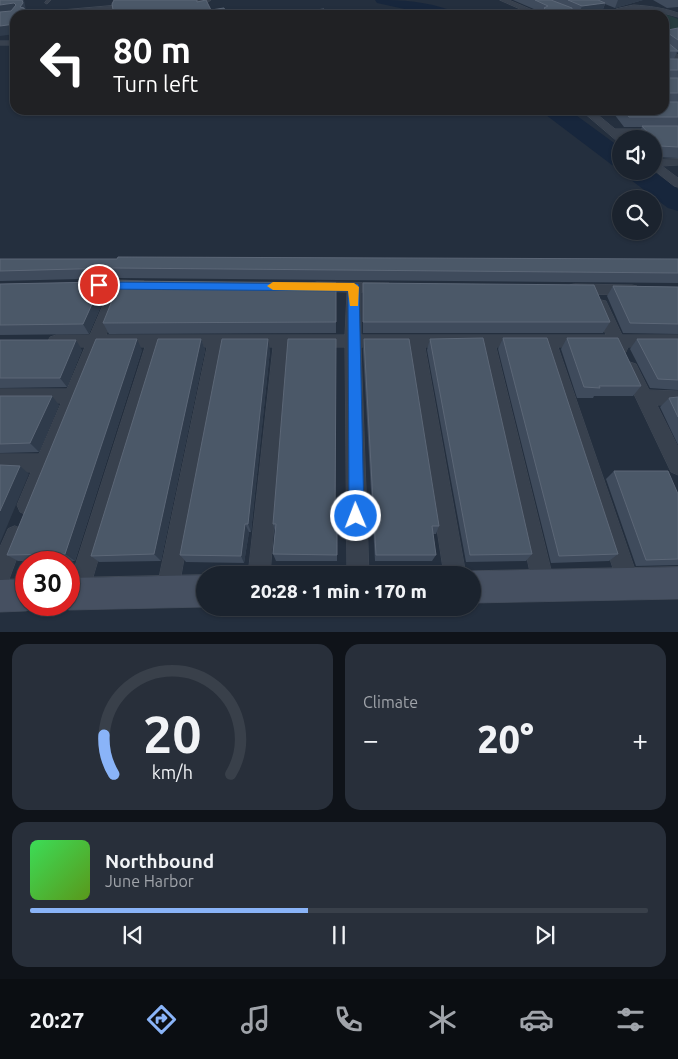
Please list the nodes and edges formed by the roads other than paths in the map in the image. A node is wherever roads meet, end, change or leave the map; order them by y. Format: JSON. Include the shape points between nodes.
{"nodes":[{"id":1,"x":208,"y":0,"type":"edge"},
{"id":2,"x":503,"y":0,"type":"edge"},
{"id":3,"x":646,"y":0,"type":"edge"},
{"id":4,"x":166,"y":4,"type":"edge"},
{"id":5,"x":136,"y":6,"type":"edge"},
{"id":6,"x":88,"y":10,"type":"edge"},
{"id":7,"x":528,"y":10,"type":"edge"},
{"id":8,"x":620,"y":10,"type":"edge"},
{"id":9,"x":655,"y":10,"type":"edge"},
{"id":10,"x":668,"y":10,"type":"edge"},
{"id":11,"x":592,"y":115,"type":"edge"},
{"id":12,"x":612,"y":132,"type":"edge"},
{"id":13,"x":678,"y":132,"type":"edge"},
{"id":14,"x":662,"y":133,"type":"edge"},
{"id":15,"x":678,"y":162,"type":"edge"},
{"id":16,"x":662,"y":163,"type":"edge"},
{"id":17,"x":662,"y":171,"type":"edge"},
{"id":18,"x":678,"y":184,"type":"edge"},
{"id":19,"x":119,"y":285,"type":"junction"},
{"id":20,"x":158,"y":285,"type":"edge"},
{"id":21,"x":69,"y":286,"type":"edge"},
{"id":22,"x":305,"y":286,"type":"edge"},
{"id":23,"x":354,"y":287,"type":"junction"},
{"id":24,"x":394,"y":287,"type":"edge"},
{"id":25,"x":564,"y":289,"type":"edge"},
{"id":26,"x":594,"y":289,"type":"junction"},
{"id":27,"x":650,"y":290,"type":"edge"},
{"id":28,"x":487,"y":340,"type":"junction"},
{"id":29,"x":548,"y":340,"type":"junction"},
{"id":30,"x":616,"y":340,"type":"junction"},
{"id":31,"x":94,"y":341,"type":"junction"},
{"id":32,"x":281,"y":341,"type":"junction"},
{"id":33,"x":353,"y":341,"type":"junction"},
{"id":34,"x":416,"y":341,"type":"junction"},
{"id":35,"x":678,"y":341,"type":"edge"},
{"id":36,"x":38,"y":342,"type":"edge"},
{"id":37,"x":155,"y":342,"type":"junction"},
{"id":38,"x":216,"y":342,"type":"junction"},
{"id":39,"x":0,"y":396,"type":"edge"},
{"id":40,"x":72,"y":396,"type":"junction"},
{"id":41,"x":645,"y":397,"type":"junction"},
{"id":42,"x":678,"y":398,"type":"edge"},
{"id":43,"x":0,"y":463,"type":"edge"},
{"id":44,"x":44,"y":463,"type":"junction"},
{"id":45,"x":678,"y":465,"type":"edge"},
{"id":46,"x":260,"y":566,"type":"edge"},
{"id":47,"x":358,"y":566,"type":"edge"},
{"id":48,"x":454,"y":566,"type":"edge"},
{"id":49,"x":80,"y":572,"type":"edge"},
{"id":50,"x":0,"y":574,"type":"edge"},
{"id":51,"x":630,"y":584,"type":"junction"},
{"id":52,"x":678,"y":584,"type":"edge"},
{"id":53,"x":544,"y":586,"type":"junction"},
{"id":54,"x":481,"y":587,"type":"edge"},
{"id":55,"x":196,"y":591,"type":"edge"},
{"id":56,"x":168,"y":592,"type":"junction"},
{"id":57,"x":80,"y":594,"type":"edge"},
{"id":58,"x":15,"y":595,"type":"edge"},
{"id":59,"x":0,"y":596,"type":"edge"}],
"edges":[{"from":1,"to":4,"type":"street"},
{"from":2,"to":7,"type":"street"},
{"from":3,"to":10,"type":"street"},
{"from":5,"to":6,"type":"street"},
{"from":8,"to":9,"type":"street"},
{"from":11,"to":12,"type":"street"},
{"from":13,"to":14,"type":"street"},
{"from":15,"to":16,"type":"street"},
{"from":17,"to":18,"type":"street"},
{"from":19,"to":20,"type":"street"},
{"from":19,"to":21,"type":"street"},
{"from":19,"to":31,"type":"street"},
{"from":22,"to":23,"type":"street"},
{"from":23,"to":24,"type":"street"},
{"from":23,"to":33,"type":"street"},
{"from":25,"to":26,"type":"street"},
{"from":26,"to":27,"type":"street"},
{"from":26,"to":30,"type":"street"},
{"from":28,"to":29,"type":"street"},
{"from":28,"to":34,"type":"street"},
{"from":28,"to":53,"type":"street"},
{"from":29,"to":30,"type":"street"},
{"from":29,"to":51,"type":"street"},
{"from":30,"to":35,"type":"street"},
{"from":30,"to":41,"type":"street"},
{"from":31,"to":36,"type":"street"},
{"from":31,"to":37,"type":"street"},
{"from":31,"to":40,"type":"street"},
{"from":32,"to":33,"type":"street"},
{"from":32,"to":38,"type":"street"},
{"from":32,"to":46,"type":"street"},
{"from":33,"to":34,"type":"street"},
{"from":33,"to":47,"type":"street"},
{"from":34,"to":48,"type":"street"},
{"from":37,"to":38,"type":"street"},
{"from":37,"to":49,"type":"street"},
{"from":38,"to":56,"type":"street"},
{"from":39,"to":40,"type":"street"},
{"from":40,"to":44,"type":"street"},
{"from":41,"to":42,"type":"street"},
{"from":41,"to":45,"type":"street"},
{"from":43,"to":44,"type":"street"},
{"from":44,"to":50,"type":"street"},
{"from":51,"to":52,"type":"street"},
{"from":51,"to":53,"type":"street"},
{"from":53,"to":54,"type":"street"},
{"from":55,"to":56,"type":"street"},
{"from":56,"to":57,"type":"street"},
{"from":58,"to":59,"type":"street"}]}
